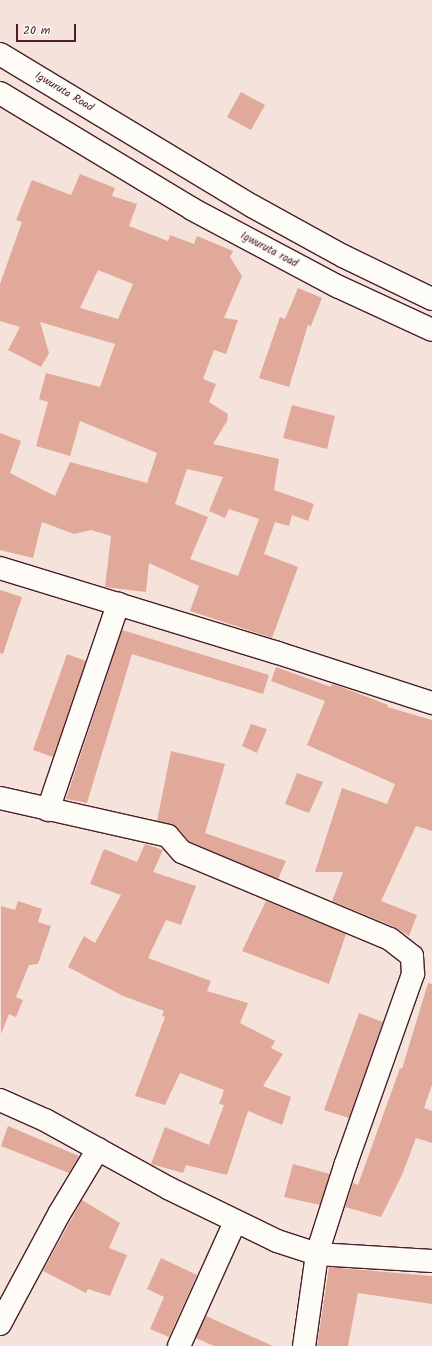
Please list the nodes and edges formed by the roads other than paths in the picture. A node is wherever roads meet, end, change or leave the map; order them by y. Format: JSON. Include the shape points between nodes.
{"nodes":[{"id":1,"x":0,"y":54,"type":"edge"},
{"id":2,"x":0,"y":93,"type":"edge"},
{"id":3,"x":127,"y":130,"type":"junction"},
{"id":4,"x":110,"y":161,"type":"junction"},
{"id":5,"x":432,"y":298,"type":"edge"},
{"id":6,"x":432,"y":330,"type":"edge"},
{"id":7,"x":0,"y":568,"type":"edge"},
{"id":8,"x":118,"y":604,"type":"junction"},
{"id":9,"x":432,"y":703,"type":"edge"},
{"id":10,"x":0,"y":798,"type":"edge"},
{"id":11,"x":48,"y":810,"type":"junction"},
{"id":12,"x":0,"y":1100,"type":"edge"},
{"id":13,"x":98,"y":1149,"type":"junction"},
{"id":14,"x":235,"y":1222,"type":"junction"},
{"id":15,"x":317,"y":1254,"type":"junction"},
{"id":16,"x":432,"y":1262,"type":"edge"},
{"id":17,"x":0,"y":1324,"type":"edge"},
{"id":18,"x":180,"y":1346,"type":"edge"},
{"id":19,"x":304,"y":1346,"type":"edge"}],
"edges":[{"from":1,"to":3,"type":"street","name":"Igwuruta Road"},
{"from":2,"to":4,"type":"street"},
{"from":3,"to":4,"type":"street"},
{"from":3,"to":5,"type":"street","via":[[252,206],[343,256]]},
{"from":4,"to":6,"type":"street","name":"Igwuruta road","via":[[192,209],[339,287]]},
{"from":7,"to":8,"type":"street"},
{"from":8,"to":9,"type":"street"},
{"from":8,"to":11,"type":"street"},
{"from":10,"to":11,"type":"street"},
{"from":11,"to":15,"type":"street","via":[[168,836],[182,852],[390,939],[412,956],[413,974],[346,1163]]},
{"from":12,"to":13,"type":"street","via":[[45,1120]]},
{"from":13,"to":14,"type":"street"},
{"from":13,"to":17,"type":"street","via":[[59,1214]]},
{"from":14,"to":15,"type":"street","via":[[277,1241]]},
{"from":14,"to":18,"type":"street"},
{"from":15,"to":16,"type":"street"},
{"from":15,"to":19,"type":"street"}]}
